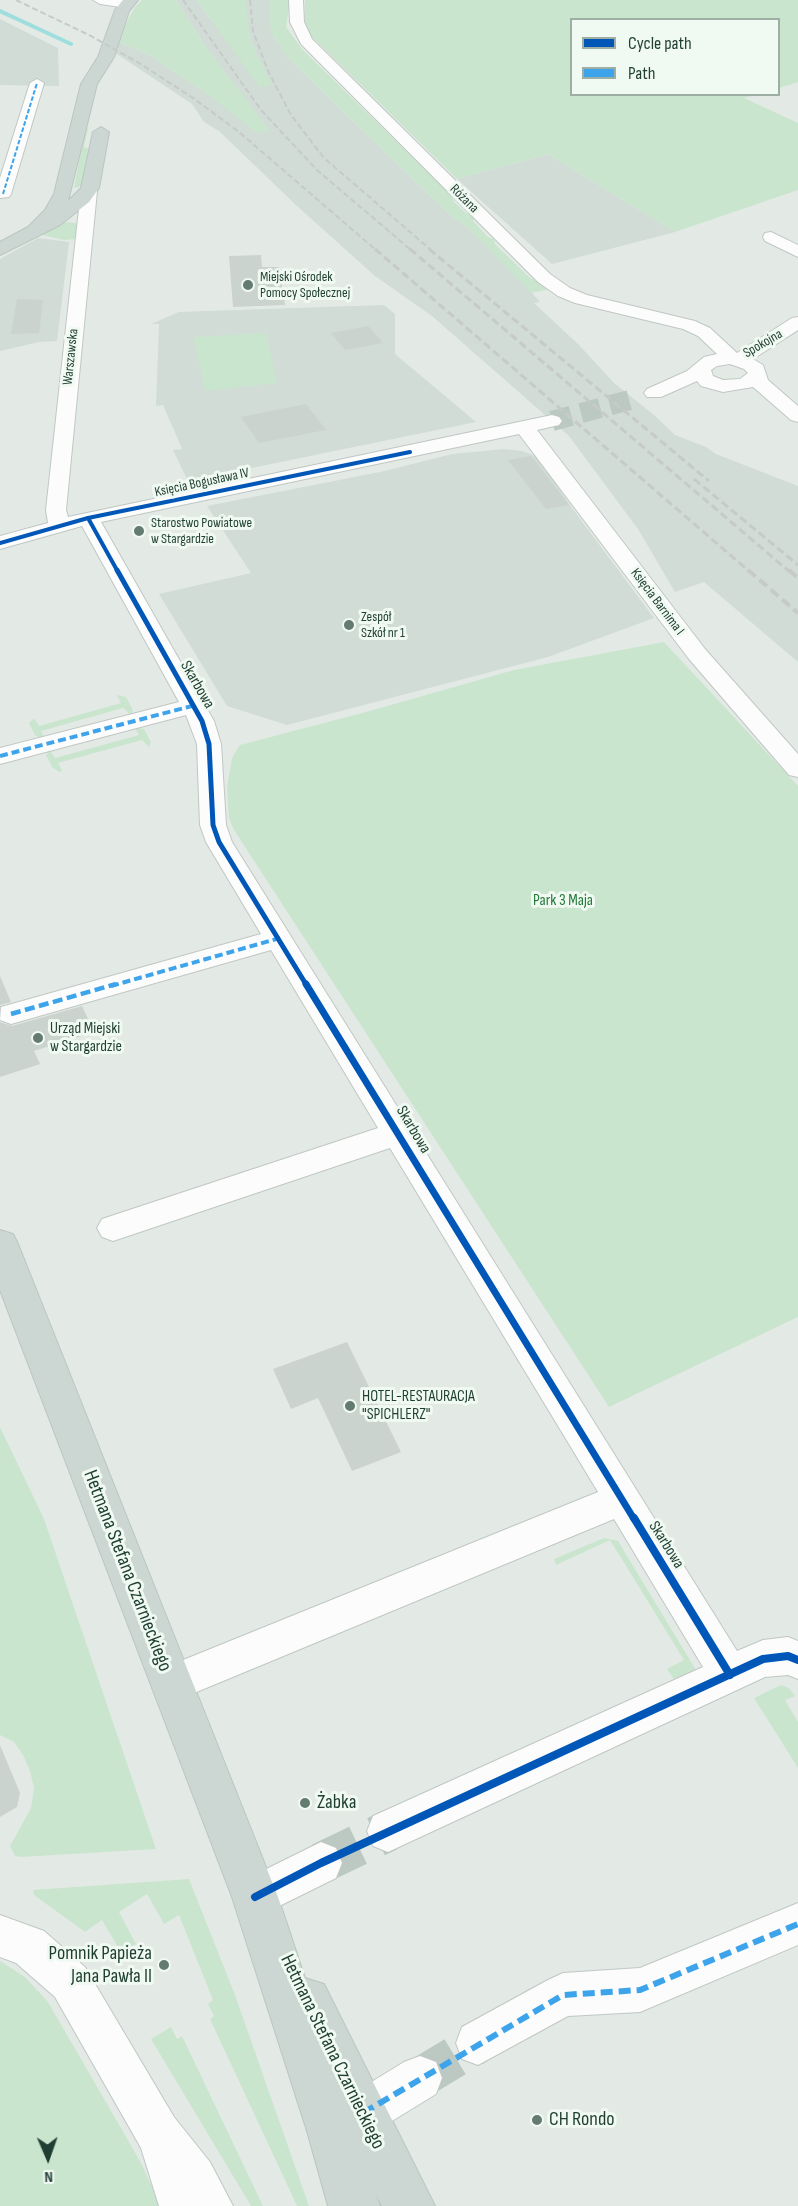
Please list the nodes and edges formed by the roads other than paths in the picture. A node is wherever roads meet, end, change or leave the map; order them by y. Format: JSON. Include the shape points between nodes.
{"nodes":[{"id":1,"x":100,"y":0,"type":"edge"},
{"id":2,"x":296,"y":0,"type":"edge"},
{"id":3,"x":129,"y":2,"type":"edge"},
{"id":4,"x":106,"y":57,"type":"junction"},
{"id":5,"x":38,"y":83,"type":"dead end"},
{"id":6,"x":89,"y":84,"type":"junction"},
{"id":7,"x":104,"y":118,"type":"dead end"},
{"id":8,"x":67,"y":183,"type":"junction"},
{"id":9,"x":89,"y":189,"type":"junction"},
{"id":10,"x":3,"y":194,"type":"dead end"},
{"id":11,"x":56,"y":216,"type":"junction"},
{"id":12,"x":87,"y":220,"type":"junction"},
{"id":13,"x":771,"y":237,"type":"dead end"},
{"id":14,"x":0,"y":249,"type":"edge"},
{"id":15,"x":798,"y":252,"type":"edge"},
{"id":16,"x":689,"y":325,"type":"junction"},
{"id":17,"x":794,"y":325,"type":"edge"},
{"id":18,"x":734,"y":358,"type":"junction"},
{"id":19,"x":707,"y":373,"type":"junction"},
{"id":20,"x":756,"y":373,"type":"junction"},
{"id":21,"x":734,"y":386,"type":"junction"},
{"id":22,"x":633,"y":399,"type":"tunnel mouth"},
{"id":23,"x":792,"y":411,"type":"edge"},
{"id":24,"x":552,"y":421,"type":"tunnel mouth"},
{"id":25,"x":525,"y":428,"type":"junction"},
{"id":26,"x":96,"y":517,"type":"junction"},
{"id":27,"x":59,"y":526,"type":"junction"},
{"id":28,"x":0,"y":543,"type":"edge"},
{"id":29,"x":192,"y":706,"type":"junction"},
{"id":30,"x":0,"y":756,"type":"edge"},
{"id":31,"x":798,"y":769,"type":"edge"},
{"id":32,"x":280,"y":938,"type":"junction"},
{"id":33,"x":10,"y":1014,"type":"dead end"},
{"id":34,"x":398,"y":1132,"type":"junction"},
{"id":35,"x":112,"y":1228,"type":"dead end"},
{"id":36,"x":0,"y":1244,"type":"edge"},
{"id":37,"x":621,"y":1498,"type":"junction"},
{"id":38,"x":798,"y":1660,"type":"edge"},
{"id":39,"x":730,"y":1675,"type":"junction"},
{"id":40,"x":170,"y":1684,"type":"junction"},
{"id":41,"x":388,"y":1831,"type":"tunnel mouth"},
{"id":42,"x":321,"y":1863,"type":"tunnel mouth"},
{"id":43,"x":255,"y":1897,"type":"junction"},
{"id":44,"x":798,"y":1924,"type":"edge"},
{"id":45,"x":0,"y":1936,"type":"edge"},
{"id":46,"x":478,"y":2043,"type":"tunnel mouth"},
{"id":47,"x":420,"y":2078,"type":"tunnel mouth"},
{"id":48,"x":363,"y":2113,"type":"junction"},
{"id":49,"x":158,"y":2133,"type":"junction"},
{"id":50,"x":182,"y":2206,"type":"edge"},
{"id":51,"x":210,"y":2206,"type":"edge"},
{"id":52,"x":354,"y":2206,"type":"edge"},
{"id":53,"x":409,"y":2206,"type":"edge"}],
"edges":[{"from":1,"to":3,"type":"street"},
{"from":2,"to":16,"type":"street","name":"Różana","via":[[297,22],[306,41],[544,278],[581,299]]},
{"from":3,"to":4,"type":"main road","via":[[118,18]]},
{"from":4,"to":6,"type":"main road"},
{"from":4,"to":6,"type":"main road","via":[[109,83]]},
{"from":5,"to":10,"type":"street"},
{"from":6,"to":8,"type":"main road"},
{"from":7,"to":9,"type":"main road","name":"Warszawska"},
{"from":8,"to":9,"type":"main road","via":[[71,191]]},
{"from":8,"to":11,"type":"main road"},
{"from":9,"to":11,"type":"main road"},
{"from":9,"to":12,"type":"street","name":"Warszawska"},
{"from":11,"to":12,"type":"street"},
{"from":11,"to":14,"type":"main road"},
{"from":12,"to":27,"type":"street","name":"Warszawska","via":[[56,510]]},
{"from":13,"to":15,"type":"street"},
{"from":16,"to":18,"type":"street","name":"Różana","via":[[704,332]]},
{"from":16,"to":19,"type":"street","via":[[704,347]]},
{"from":17,"to":18,"type":"street","name":"Spokojna","via":[[746,356]]},
{"from":17,"to":20,"type":"street","name":"Spokojna","via":[[762,356]]},
{"from":18,"to":19,"type":"street","name":"Spokojna"},
{"from":18,"to":20,"type":"street","name":"Różana","via":[[746,362]]},
{"from":19,"to":21,"type":"street"},
{"from":19,"to":22,"type":"street"},
{"from":20,"to":21,"type":"street","via":[[748,383]]},
{"from":20,"to":23,"type":"street","via":[[759,382]]},
{"from":21,"to":23,"type":"street"},
{"from":24,"to":25,"type":"street","name":"Księcia Bogusława IV"},
{"from":25,"to":26,"type":"street","name":"Księcia Bogusława IV"},
{"from":25,"to":31,"type":"street","name":"Księcia Barnima I","via":[[697,654]]},
{"from":26,"to":27,"type":"street","name":"Księcia Bogusława IV"},
{"from":26,"to":29,"type":"street","name":"Skarbowa"},
{"from":27,"to":28,"type":"street","name":"Księcia Bogusława IV"},
{"from":29,"to":30,"type":"street"},
{"from":29,"to":32,"type":"street","name":"Skarbowa","via":[[202,721],[209,744],[213,825],[230,861]]},
{"from":32,"to":33,"type":"street"},
{"from":32,"to":34,"type":"street","name":"Skarbowa"},
{"from":34,"to":35,"type":"street"},
{"from":34,"to":37,"type":"street","name":"Skarbowa"},
{"from":36,"to":40,"type":"main road","name":"Hetmana Stefana Czarnieckiego"},
{"from":37,"to":39,"type":"street","name":"Skarbowa"},
{"from":37,"to":40,"type":"street"},
{"from":38,"to":39,"type":"street","via":[[788,1656],[764,1659]]},
{"from":39,"to":41,"type":"street"},
{"from":40,"to":43,"type":"main road","name":"Hetmana Stefana Czarnieckiego"},
{"from":42,"to":43,"type":"street"},
{"from":43,"to":48,"type":"main road","name":"Hetmana Stefana Czarnieckiego"},
{"from":43,"to":52,"type":"main road","name":"Hetmana Stefana Czarnieckiego"},
{"from":44,"to":46,"type":"street","via":[[640,1990],[563,1995]]},
{"from":45,"to":49,"type":"street","via":[[29,1946],[70,1982]]},
{"from":47,"to":48,"type":"street"},
{"from":48,"to":53,"type":"main road","name":"Hetmana Stefana Czarnieckiego"},
{"from":49,"to":50,"type":"street"},
{"from":49,"to":51,"type":"street","via":[[194,2178]]}]}
